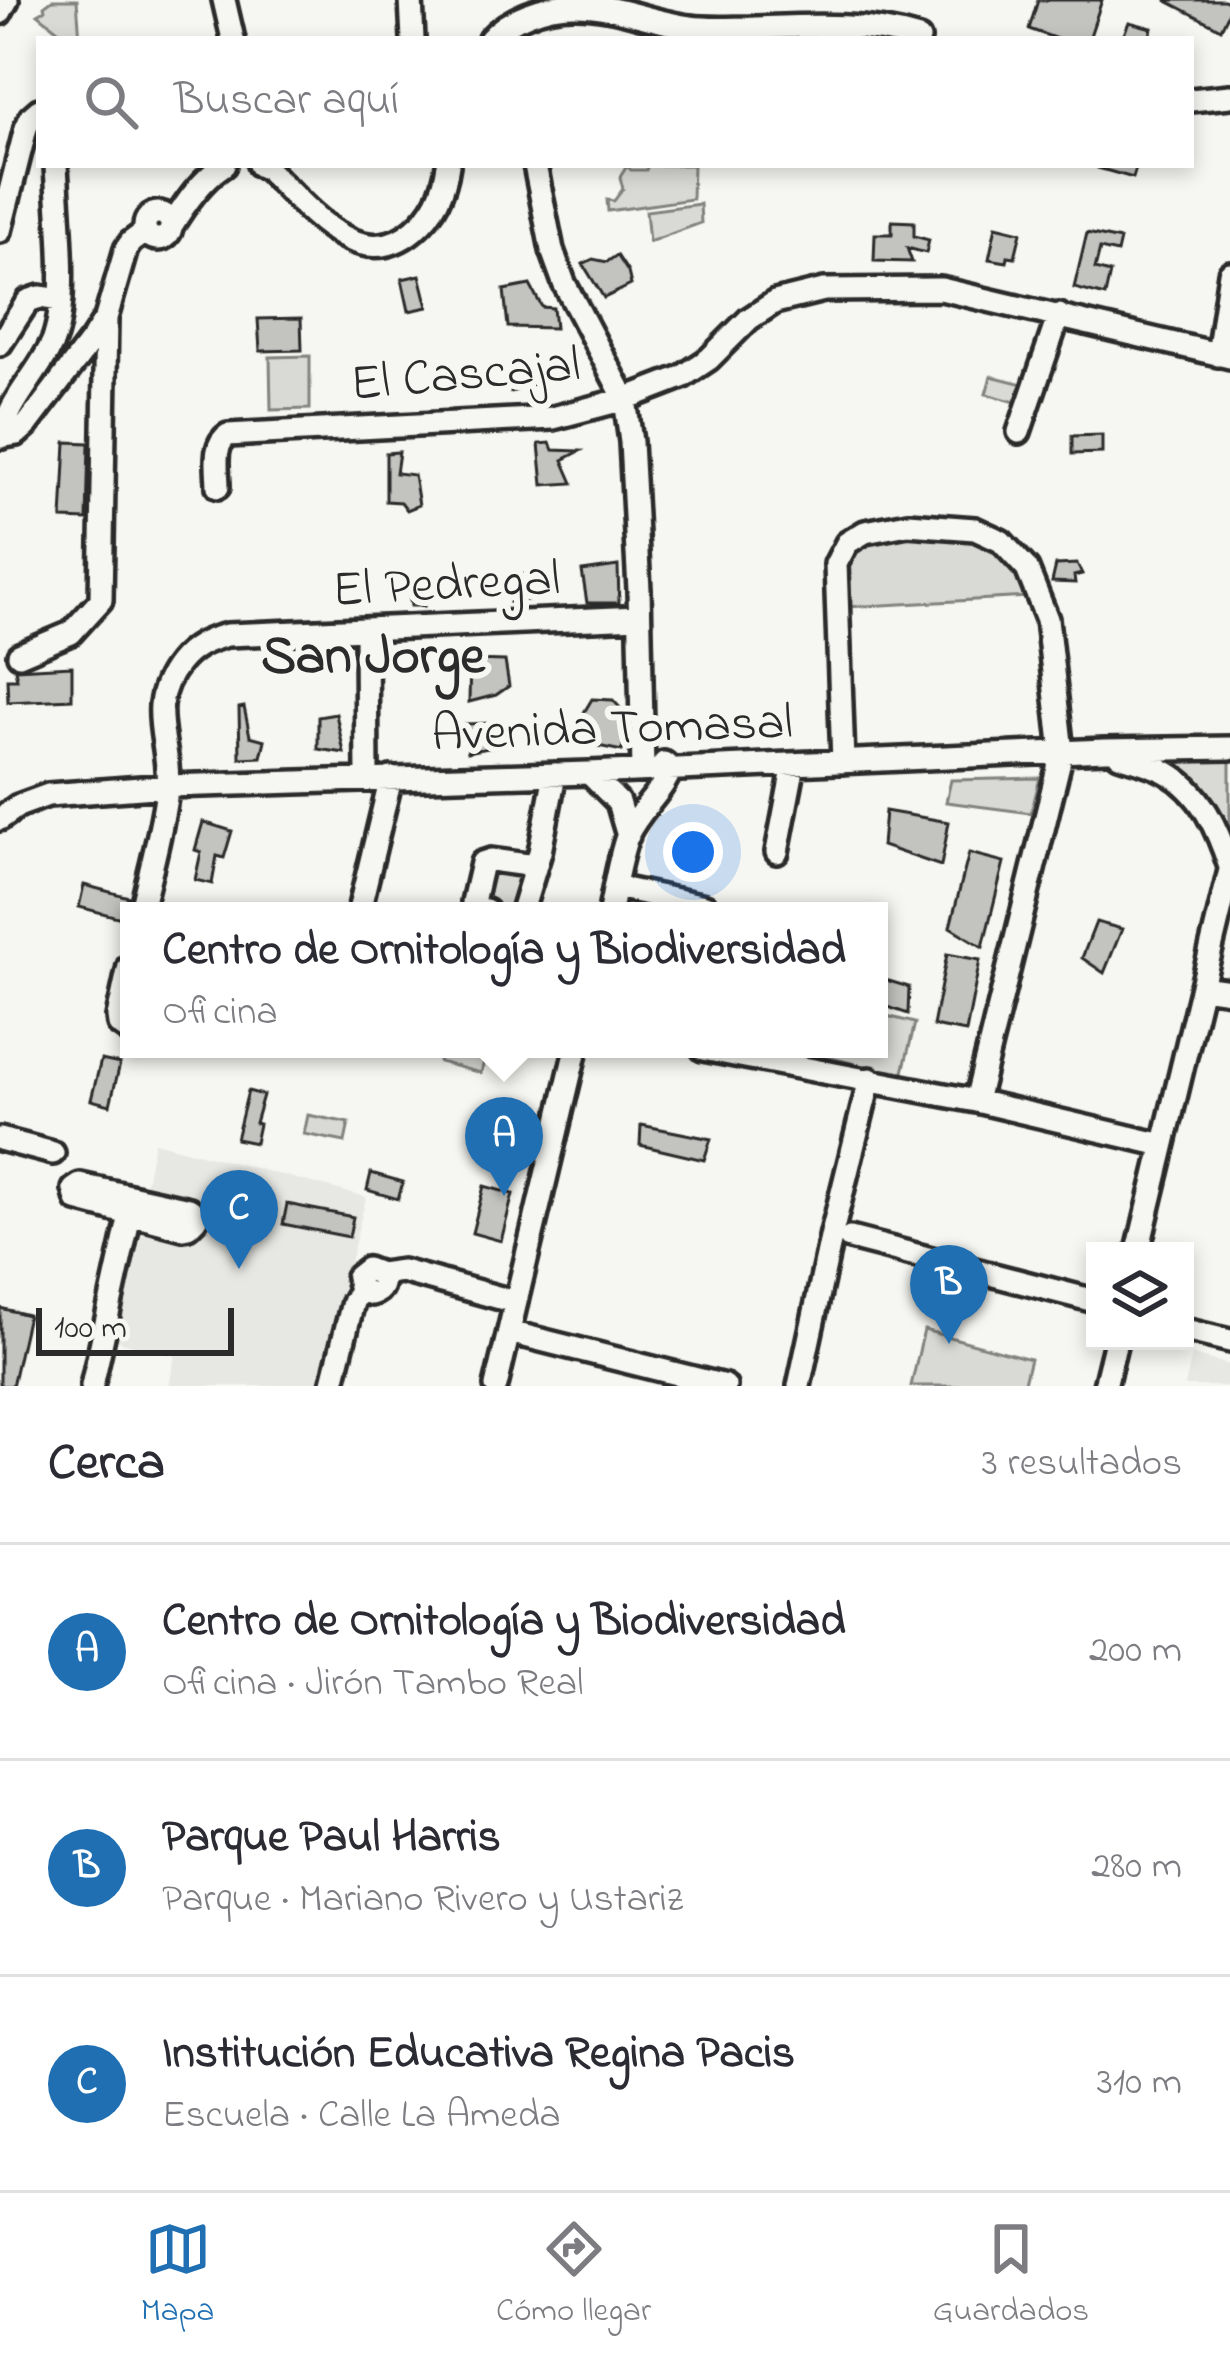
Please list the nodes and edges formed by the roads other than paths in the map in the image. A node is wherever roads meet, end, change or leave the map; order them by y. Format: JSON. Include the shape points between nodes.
{"nodes":[{"id":1,"x":8,"y":0,"type":"edge"},
{"id":2,"x":224,"y":0,"type":"edge"},
{"id":3,"x":410,"y":0,"type":"edge"},
{"id":4,"x":612,"y":4,"type":"edge"},
{"id":5,"x":0,"y":13,"type":"edge"},
{"id":6,"x":856,"y":34,"type":"edge"},
{"id":7,"x":232,"y":36,"type":"edge"},
{"id":8,"x":413,"y":36,"type":"edge"},
{"id":9,"x":493,"y":36,"type":"edge"},
{"id":10,"x":1230,"y":96,"type":"edge"},
{"id":11,"x":1194,"y":100,"type":"edge"},
{"id":12,"x":36,"y":113,"type":"edge"},
{"id":13,"x":56,"y":168,"type":"edge"},
{"id":14,"x":219,"y":168,"type":"edge"},
{"id":15,"x":265,"y":168,"type":"edge"},
{"id":16,"x":447,"y":168,"type":"edge"},
{"id":17,"x":536,"y":168,"type":"edge"},
{"id":18,"x":0,"y":231,"type":"edge"},
{"id":19,"x":1230,"y":273,"type":"edge"},
{"id":20,"x":61,"y":300,"type":"junction"},
{"id":21,"x":1059,"y":315,"type":"junction"},
{"id":22,"x":106,"y":318,"type":"junction"},
{"id":23,"x":0,"y":344,"type":"edge"},
{"id":24,"x":1224,"y":356,"type":"edge"},
{"id":25,"x":626,"y":399,"type":"junction"},
{"id":26,"x":1019,"y":431,"type":"dead end"},
{"id":27,"x":1,"y":437,"type":"edge"},
{"id":28,"x":218,"y":487,"type":"dead end"},
{"id":29,"x":639,"y":617,"type":"junction"},
{"id":30,"x":366,"y":631,"type":"junction"},
{"id":31,"x":19,"y":655,"type":"dead end"},
{"id":32,"x":642,"y":742,"type":"junction"},
{"id":33,"x":1230,"y":748,"type":"edge"},
{"id":34,"x":1105,"y":750,"type":"junction"},
{"id":35,"x":1061,"y":752,"type":"junction"},
{"id":36,"x":843,"y":762,"type":"junction"},
{"id":37,"x":794,"y":764,"type":"junction"},
{"id":38,"x":671,"y":769,"type":"junction"},
{"id":39,"x":643,"y":770,"type":"junction"},
{"id":40,"x":589,"y":773,"type":"junction"},
{"id":41,"x":555,"y":774,"type":"junction"},
{"id":42,"x":368,"y":778,"type":"junction"},
{"id":43,"x":392,"y":778,"type":"junction"},
{"id":44,"x":168,"y":786,"type":"junction"},
{"id":45,"x":1,"y":816,"type":"edge"},
{"id":46,"x":628,"y":836,"type":"junction"},
{"id":47,"x":777,"y":851,"type":"dead end"},
{"id":48,"x":535,"y":866,"type":"junction"},
{"id":49,"x":1230,"y":868,"type":"edge"},
{"id":50,"x":615,"y":887,"type":"junction"},
{"id":51,"x":143,"y":902,"type":"edge"},
{"id":52,"x":361,"y":902,"type":"edge"},
{"id":53,"x":473,"y":902,"type":"edge"},
{"id":54,"x":525,"y":902,"type":"edge"},
{"id":55,"x":612,"y":902,"type":"edge"},
{"id":56,"x":686,"y":902,"type":"edge"},
{"id":57,"x":1202,"y":987,"type":"junction"},
{"id":58,"x":1230,"y":991,"type":"edge"},
{"id":59,"x":574,"y":1058,"type":"edge"},
{"id":60,"x":753,"y":1058,"type":"edge"},
{"id":61,"x":869,"y":1079,"type":"junction"},
{"id":62,"x":976,"y":1101,"type":"junction"},
{"id":63,"x":0,"y":1139,"type":"edge"},
{"id":64,"x":1163,"y":1145,"type":"junction"},
{"id":65,"x":53,"y":1153,"type":"dead end"},
{"id":66,"x":130,"y":1215,"type":"junction"},
{"id":67,"x":850,"y":1238,"type":"dead end"},
{"id":68,"x":1140,"y":1242,"type":"edge"},
{"id":69,"x":1086,"y":1299,"type":"edge"},
{"id":70,"x":515,"y":1302,"type":"junction"},
{"id":71,"x":509,"y":1332,"type":"junction"},
{"id":72,"x":1194,"y":1332,"type":"edge"},
{"id":73,"x":1230,"y":1341,"type":"edge"},
{"id":74,"x":1114,"y":1350,"type":"edge"},
{"id":75,"x":92,"y":1386,"type":"edge"},
{"id":76,"x":332,"y":1386,"type":"edge"},
{"id":77,"x":496,"y":1386,"type":"edge"},
{"id":78,"x":725,"y":1386,"type":"edge"},
{"id":79,"x":799,"y":1386,"type":"edge"},
{"id":80,"x":1105,"y":1386,"type":"edge"}],
"edges":[{"from":1,"to":5,"type":"street"},
{"from":2,"to":7,"type":"street"},
{"from":3,"to":8,"type":"street"},
{"from":4,"to":6,"type":"street","via":[[691,28],[821,26]]},
{"from":4,"to":9,"type":"street","via":[[534,12]]},
{"from":10,"to":11,"type":"street"},
{"from":12,"to":18,"type":"street"},
{"from":13,"to":20,"type":"street"},
{"from":14,"to":22,"type":"street","via":[[166,219],[148,218],[126,249]]},
{"from":15,"to":16,"type":"street","via":[[331,230],[371,247],[424,222]]},
{"from":17,"to":25,"type":"street","via":[[551,250]]},
{"from":19,"to":24,"type":"street"},
{"from":20,"to":23,"type":"street","via":[[28,301]]},
{"from":20,"to":27,"type":"street","via":[[52,344]]},
{"from":21,"to":24,"type":"street","name":"El Cascajal"},
{"from":21,"to":25,"type":"street","name":"El Cascajal","via":[[940,289],[800,294],[749,319],[682,377]]},
{"from":21,"to":26,"type":"street"},
{"from":22,"to":27,"type":"street","via":[[28,425]]},
{"from":22,"to":31,"type":"street","via":[[101,600],[71,633]]},
{"from":25,"to":28,"type":"street","name":"El Cascajal","via":[[553,418],[228,435],[218,446]]},
{"from":25,"to":29,"type":"street"},
{"from":29,"to":30,"type":"street","name":"El Pedregal"},
{"from":29,"to":32,"type":"street"},
{"from":30,"to":42,"type":"street"},
{"from":30,"to":44,"type":"street","name":"El Pedregal","via":[[227,634],[189,651],[160,700]]},
{"from":32,"to":38,"type":"street"},
{"from":32,"to":39,"type":"street"},
{"from":33,"to":34,"type":"street","name":"Avenida Tomasal"},
{"from":34,"to":35,"type":"street","name":"Avenida Tomasal"},
{"from":34,"to":49,"type":"street","via":[[1166,772],[1193,794]]},
{"from":35,"to":36,"type":"street","name":"Avenida Tomasal"},
{"from":35,"to":36,"type":"street","via":[[1047,619],[1027,569],[975,529],[908,524],[865,532],[836,564]]},
{"from":35,"to":62,"type":"street"},
{"from":36,"to":37,"type":"street","name":"Avenida Tomasal"},
{"from":37,"to":38,"type":"street","name":"Avenida Tomasal"},
{"from":37,"to":47,"type":"street"},
{"from":38,"to":39,"type":"street","name":"Avenida Tomasal"},
{"from":38,"to":46,"type":"street"},
{"from":39,"to":40,"type":"street","name":"Avenida Tomasal"},
{"from":40,"to":41,"type":"street","name":"Avenida Tomasal"},
{"from":40,"to":46,"type":"street","via":[[618,802]]},
{"from":41,"to":43,"type":"street","name":"Avenida Tomasal"},
{"from":41,"to":48,"type":"street"},
{"from":42,"to":43,"type":"street","name":"Avenida Tomasal"},
{"from":42,"to":44,"type":"street","name":"Avenida Tomasal"},
{"from":43,"to":52,"type":"street"},
{"from":44,"to":45,"type":"street","name":"Avenida Tomasal","via":[[48,795]]},
{"from":44,"to":51,"type":"street"},
{"from":46,"to":50,"type":"street"},
{"from":48,"to":53,"type":"street","via":[[485,860]]},
{"from":48,"to":54,"type":"street"},
{"from":49,"to":57,"type":"street"},
{"from":50,"to":55,"type":"street"},
{"from":50,"to":56,"type":"street"},
{"from":57,"to":58,"type":"street"},
{"from":57,"to":64,"type":"street"},
{"from":59,"to":70,"type":"street"},
{"from":60,"to":61,"type":"street"},
{"from":61,"to":62,"type":"street"},
{"from":61,"to":79,"type":"street"},
{"from":62,"to":64,"type":"street"},
{"from":63,"to":65,"type":"street"},
{"from":64,"to":68,"type":"street"},
{"from":66,"to":66,"type":"street","via":[[183,1228],[196,1219],[189,1209],[74,1189],[76,1201]]},
{"from":66,"to":75,"type":"street"},
{"from":67,"to":69,"type":"street"},
{"from":70,"to":71,"type":"street"},
{"from":70,"to":76,"type":"street","via":[[402,1271],[380,1274],[380,1290],[360,1290],[353,1302]]},
{"from":71,"to":77,"type":"street"},
{"from":71,"to":78,"type":"street"},
{"from":72,"to":73,"type":"street"},
{"from":74,"to":80,"type":"street"}]}
